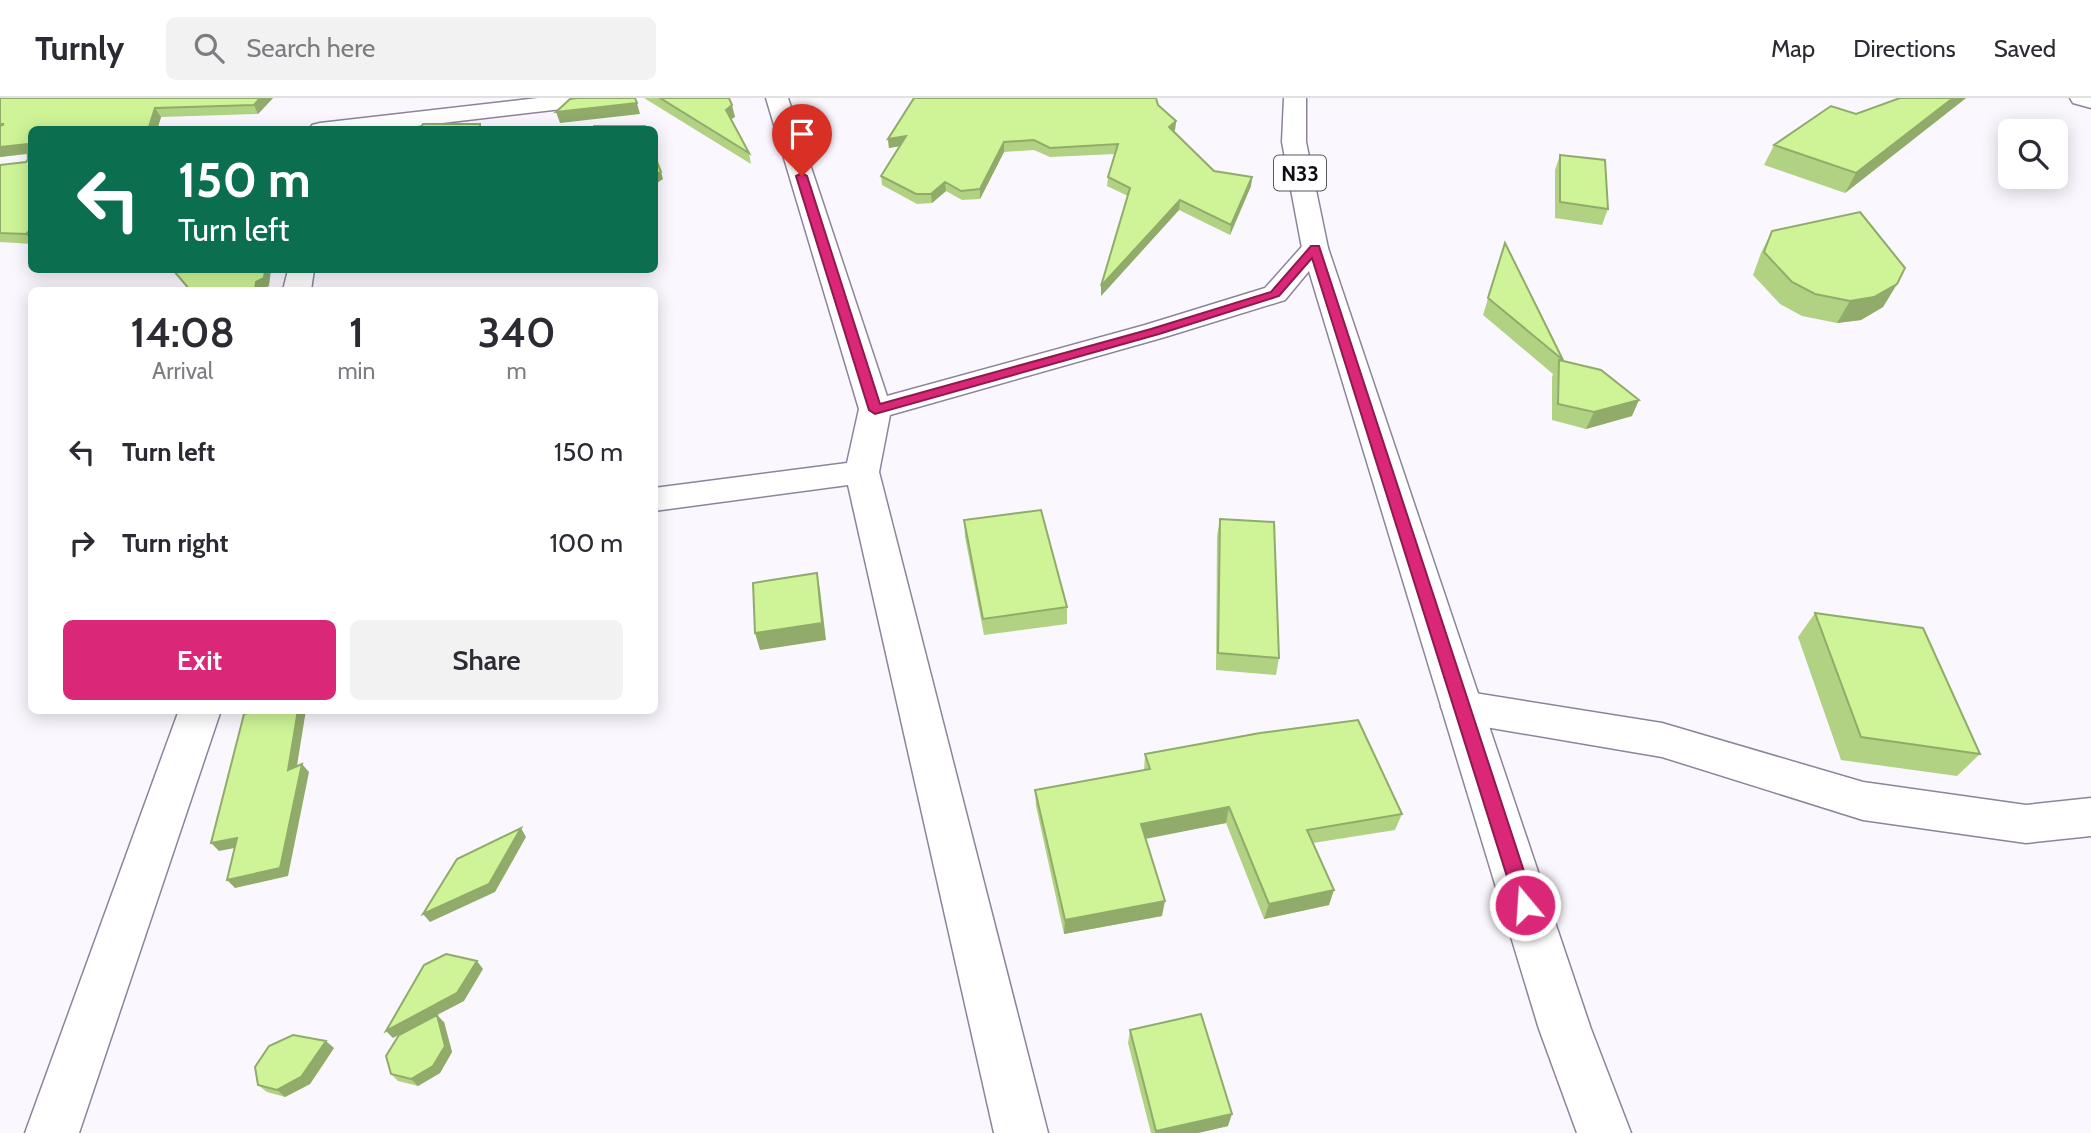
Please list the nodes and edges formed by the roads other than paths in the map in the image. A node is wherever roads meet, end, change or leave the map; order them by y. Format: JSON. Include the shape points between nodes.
{"nodes":[{"id":1,"x":596,"y":98,"type":"edge"},
{"id":2,"x":777,"y":98,"type":"edge"},
{"id":3,"x":1295,"y":98,"type":"edge"},
{"id":4,"x":2081,"y":98,"type":"edge"},
{"id":5,"x":2091,"y":101,"type":"edge"},
{"id":6,"x":325,"y":124,"type":"edge"},
{"id":7,"x":1315,"y":248,"type":"junction"},
{"id":8,"x":875,"y":410,"type":"junction"},
{"id":9,"x":862,"y":472,"type":"junction"},
{"id":10,"x":658,"y":499,"type":"edge"},
{"id":11,"x":1462,"y":707,"type":"junction"},
{"id":12,"x":199,"y":714,"type":"edge"},
{"id":13,"x":2091,"y":817,"type":"edge"},
{"id":14,"x":52,"y":1133,"type":"edge"},
{"id":15,"x":1021,"y":1133,"type":"edge"},
{"id":16,"x":1604,"y":1133,"type":"edge"}],
"edges":[{"from":1,"to":6,"type":"street"},
{"from":2,"to":8,"type":"street"},
{"from":3,"to":7,"type":"street","number":"N33","via":[[1294,142]]},
{"from":4,"to":5,"type":"street"},
{"from":7,"to":8,"type":"street","via":[[1275,294]]},
{"from":7,"to":11,"type":"street","number":"N33"},
{"from":8,"to":9,"type":"street"},
{"from":9,"to":10,"type":"street"},
{"from":9,"to":15,"type":"street"},
{"from":11,"to":13,"type":"street","via":[[1662,740],[1863,801],[2026,824]]},
{"from":11,"to":16,"type":"street","number":"N33","via":[[1565,1029]]},
{"from":12,"to":14,"type":"street"}]}
